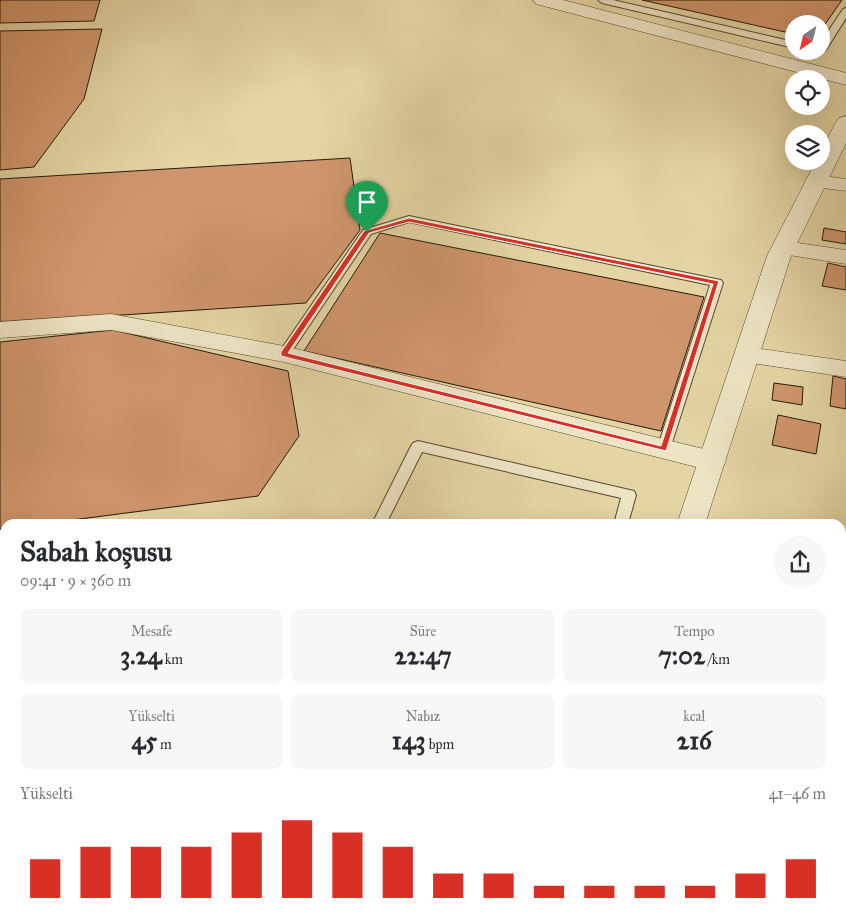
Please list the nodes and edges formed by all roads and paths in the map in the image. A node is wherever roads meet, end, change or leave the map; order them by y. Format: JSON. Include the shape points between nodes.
{"nodes":[{"id":1,"x":542,"y":0,"type":"edge"},
{"id":2,"x":602,"y":0,"type":"edge"},
{"id":3,"x":846,"y":11,"type":"edge"},
{"id":4,"x":830,"y":36,"type":"edge"},
{"id":5,"x":785,"y":43,"type":"edge"},
{"id":6,"x":846,"y":79,"type":"edge"},
{"id":7,"x":846,"y":122,"type":"edge"},
{"id":8,"x":816,"y":181,"type":"junction"},
{"id":9,"x":846,"y":185,"type":"edge"},
{"id":10,"x":784,"y":248,"type":"junction"},
{"id":11,"x":846,"y":257,"type":"edge"},
{"id":12,"x":0,"y":330,"type":"edge"},
{"id":13,"x":284,"y":354,"type":"junction"},
{"id":14,"x":747,"y":355,"type":"junction"},
{"id":15,"x":846,"y":369,"type":"edge"},
{"id":16,"x":664,"y":449,"type":"junction"},
{"id":17,"x":712,"y":461,"type":"junction"},
{"id":18,"x":382,"y":519,"type":"edge"},
{"id":19,"x":622,"y":519,"type":"edge"},
{"id":20,"x":693,"y":519,"type":"edge"}],
"edges":[{"from":1,"to":6,"type":"street"},
{"from":2,"to":5,"type":"lane"},
{"from":3,"to":4,"type":"lane"},
{"from":7,"to":8,"type":"street"},
{"from":8,"to":9,"type":"street"},
{"from":8,"to":10,"type":"street"},
{"from":10,"to":11,"type":"street"},
{"from":10,"to":14,"type":"street"},
{"from":12,"to":13,"type":"street","via":[[111,322]]},
{"from":13,"to":16,"type":"street"},
{"from":13,"to":16,"type":"lane","via":[[367,232],[409,220],[717,283]]},
{"from":14,"to":15,"type":"street"},
{"from":14,"to":17,"type":"street"},
{"from":16,"to":17,"type":"street"},
{"from":17,"to":20,"type":"street"},
{"from":18,"to":19,"type":"lane","via":[[418,446],[629,495]]}]}
